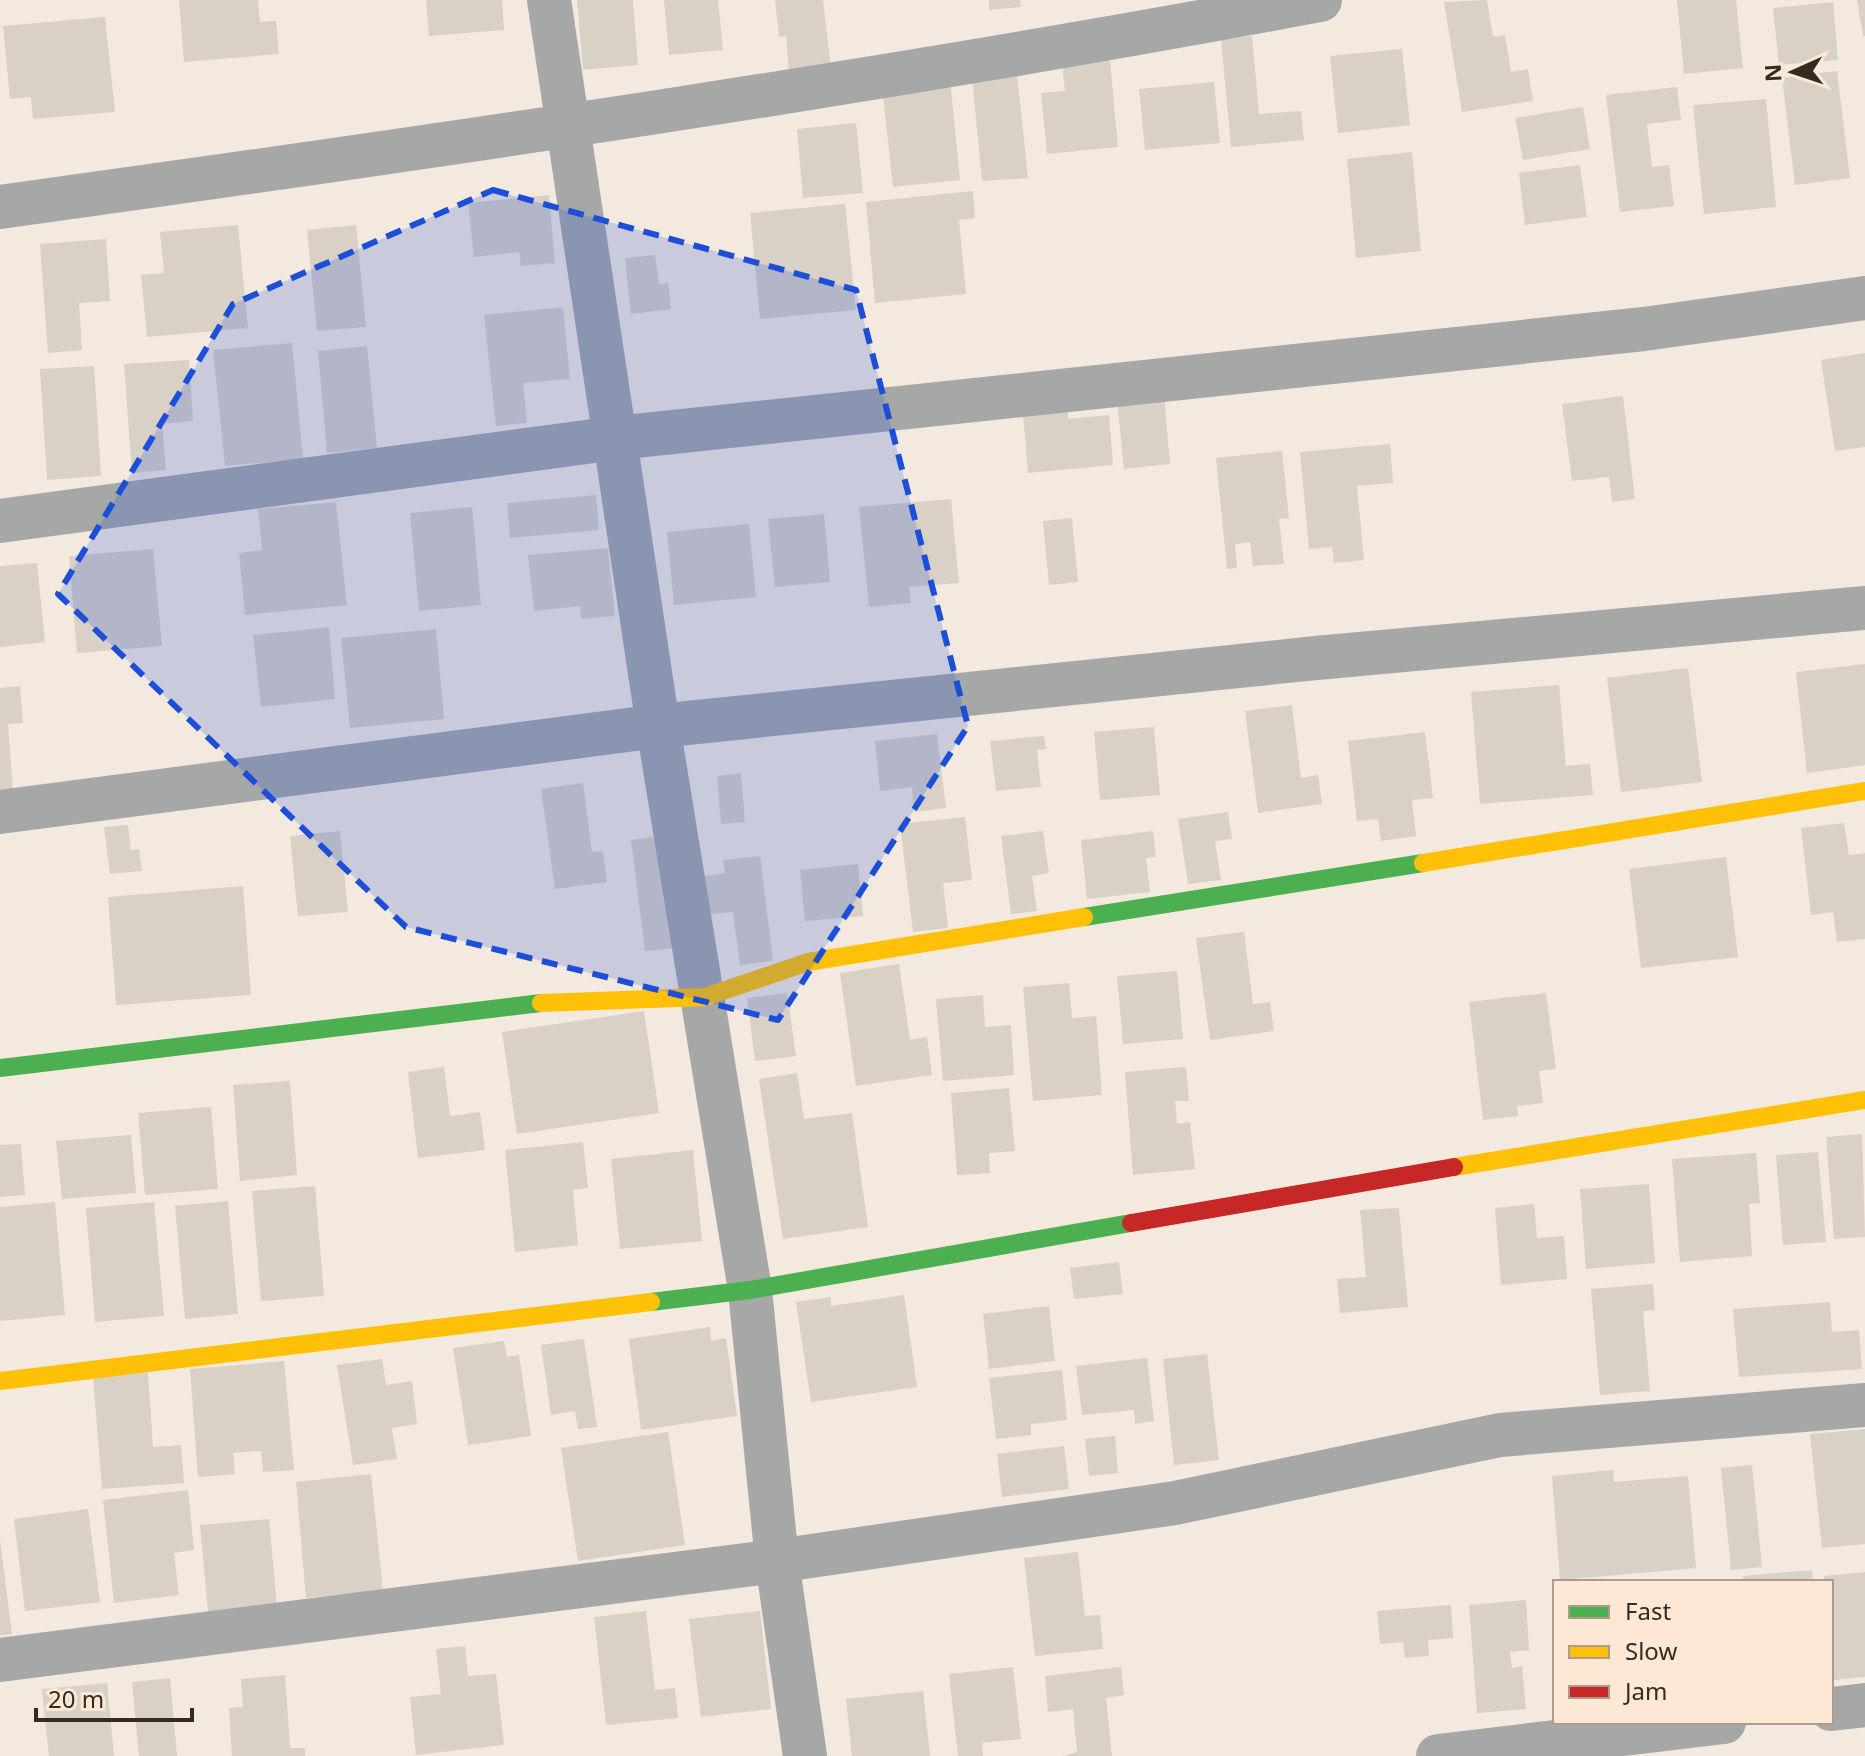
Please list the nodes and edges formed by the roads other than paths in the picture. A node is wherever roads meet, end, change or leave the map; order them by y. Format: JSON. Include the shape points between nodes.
{"nodes":[{"id":1,"x":549,"y":0,"type":"edge"},
{"id":2,"x":1320,"y":0,"type":"edge"},
{"id":3,"x":569,"y":128,"type":"junction"},
{"id":4,"x":0,"y":207,"type":"edge"},
{"id":5,"x":1865,"y":298,"type":"edge"},
{"id":6,"x":616,"y":438,"type":"junction"},
{"id":7,"x":0,"y":521,"type":"edge"},
{"id":8,"x":1865,"y":608,"type":"edge"},
{"id":9,"x":658,"y":726,"type":"junction"},
{"id":10,"x":1865,"y":791,"type":"edge"},
{"id":11,"x":0,"y":812,"type":"edge"},
{"id":12,"x":705,"y":997,"type":"junction"},
{"id":13,"x":0,"y":1068,"type":"edge"},
{"id":14,"x":1865,"y":1100,"type":"edge"},
{"id":15,"x":750,"y":1290,"type":"junction"},
{"id":16,"x":0,"y":1381,"type":"edge"},
{"id":17,"x":1865,"y":1405,"type":"edge"},
{"id":18,"x":777,"y":1561,"type":"junction"},
{"id":19,"x":0,"y":1660,"type":"edge"},
{"id":20,"x":1865,"y":1705,"type":"edge"},
{"id":21,"x":1833,"y":1709,"type":"edge"},
{"id":22,"x":1707,"y":1724,"type":"edge"},
{"id":23,"x":805,"y":1756,"type":"edge"},
{"id":24,"x":1438,"y":1756,"type":"edge"}],
"edges":[{"from":1,"to":3,"type":"street"},
{"from":2,"to":3,"type":"street"},
{"from":3,"to":4,"type":"street"},
{"from":3,"to":6,"type":"street"},
{"from":5,"to":6,"type":"street","via":[[1628,331]]},
{"from":6,"to":7,"type":"street"},
{"from":6,"to":9,"type":"street"},
{"from":8,"to":9,"type":"street"},
{"from":9,"to":11,"type":"street"},
{"from":9,"to":12,"type":"street"},
{"from":10,"to":12,"type":"street","via":[[808,962]]},
{"from":12,"to":13,"type":"street","via":[[522,1004]]},
{"from":12,"to":15,"type":"street"},
{"from":14,"to":15,"type":"street"},
{"from":15,"to":16,"type":"street"},
{"from":15,"to":18,"type":"street"},
{"from":17,"to":18,"type":"street","via":[[1500,1435],[1175,1503]]},
{"from":18,"to":19,"type":"street"},
{"from":18,"to":23,"type":"street"},
{"from":20,"to":21,"type":"street"},
{"from":22,"to":24,"type":"street"}]}
